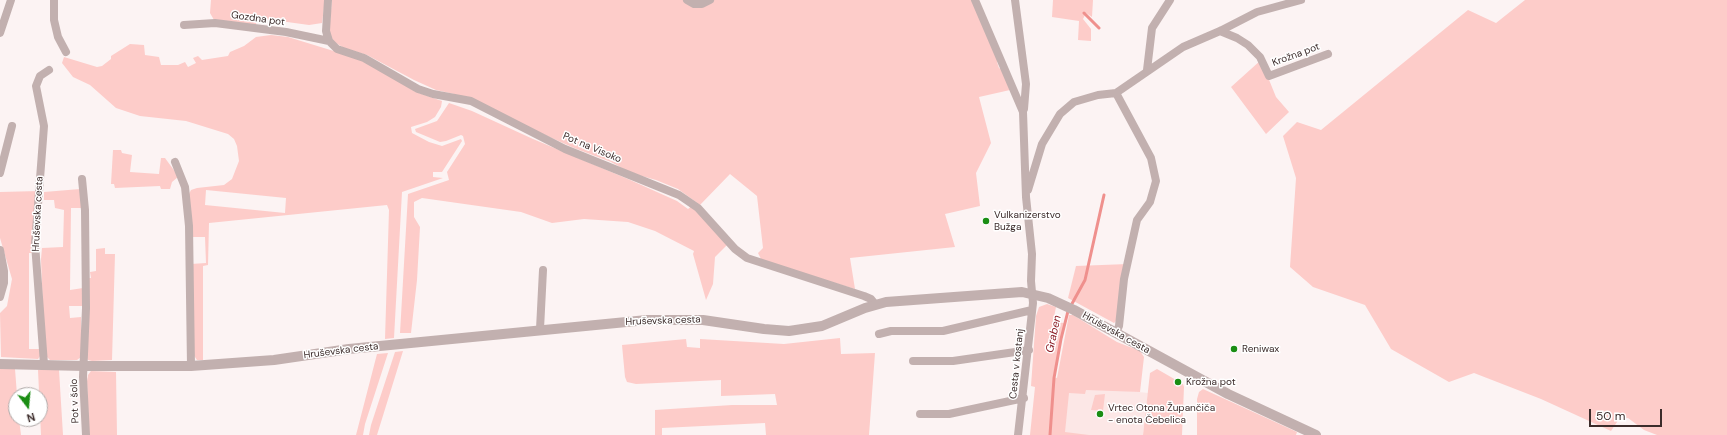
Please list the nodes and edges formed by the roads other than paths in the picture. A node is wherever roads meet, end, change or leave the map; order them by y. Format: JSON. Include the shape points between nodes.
{"nodes":[{"id":1,"x":11,"y":0,"type":"edge"},
{"id":2,"x":54,"y":0,"type":"edge"},
{"id":3,"x":328,"y":0,"type":"edge"},
{"id":4,"x":688,"y":0,"type":"edge"},
{"id":5,"x":710,"y":0,"type":"edge"},
{"id":6,"x":975,"y":0,"type":"edge"},
{"id":7,"x":1015,"y":0,"type":"edge"},
{"id":8,"x":1170,"y":0,"type":"edge"},
{"id":9,"x":1301,"y":0,"type":"edge"},
{"id":10,"x":184,"y":25,"type":"dead end"},
{"id":11,"x":1220,"y":31,"type":"junction"},
{"id":12,"x":0,"y":32,"type":"edge"},
{"id":13,"x":329,"y":42,"type":"junction"},
{"id":14,"x":66,"y":52,"type":"dead end"},
{"id":15,"x":1328,"y":54,"type":"dead end"},
{"id":16,"x":49,"y":70,"type":"dead end"},
{"id":17,"x":1147,"y":70,"type":"junction"},
{"id":18,"x":1116,"y":93,"type":"junction"},
{"id":19,"x":1024,"y":112,"type":"junction"},
{"id":20,"x":12,"y":126,"type":"dead end"},
{"id":21,"x":175,"y":162,"type":"dead end"},
{"id":22,"x":0,"y":173,"type":"edge"},
{"id":23,"x":82,"y":179,"type":"dead end"},
{"id":24,"x":1026,"y":196,"type":"junction"},
{"id":25,"x":0,"y":250,"type":"edge"},
{"id":26,"x":543,"y":270,"type":"dead end"},
{"id":27,"x":1032,"y":294,"type":"junction"},
{"id":28,"x":0,"y":297,"type":"edge"},
{"id":29,"x":875,"y":304,"type":"junction"},
{"id":30,"x":1032,"y":310,"type":"junction"},
{"id":31,"x":540,"y":329,"type":"junction"},
{"id":32,"x":1116,"y":333,"type":"junction"},
{"id":33,"x":879,"y":334,"type":"dead end"},
{"id":34,"x":1029,"y":350,"type":"junction"},
{"id":35,"x":913,"y":361,"type":"dead end"},
{"id":36,"x":0,"y":364,"type":"edge"},
{"id":37,"x":44,"y":364,"type":"junction"},
{"id":38,"x":84,"y":366,"type":"junction"},
{"id":39,"x":191,"y":366,"type":"junction"},
{"id":40,"x":1024,"y":398,"type":"junction"},
{"id":41,"x":920,"y":414,"type":"dead end"},
{"id":42,"x":86,"y":435,"type":"edge"},
{"id":43,"x":1018,"y":435,"type":"edge"},
{"id":44,"x":1316,"y":435,"type":"edge"}],
"edges":[{"from":1,"to":12,"type":"street"},
{"from":2,"to":14,"type":"street","via":[[54,20],[58,37]]},
{"from":3,"to":13,"type":"street","via":[[326,31]]},
{"from":4,"to":5,"type":"street","via":[[694,4]]},
{"from":6,"to":19,"type":"street"},
{"from":7,"to":19,"type":"street","via":[[1026,84]]},
{"from":8,"to":17,"type":"street","via":[[1152,28]]},
{"from":9,"to":11,"type":"street","via":[[1257,12]]},
{"from":10,"to":13,"type":"street","name":"Gozdna pot","via":[[215,23],[286,32]]},
{"from":11,"to":15,"type":"street","name":"Krožna pot","via":[[1248,45],[1260,57],[1269,76]]},
{"from":11,"to":17,"type":"street","via":[[1183,47]]},
{"from":13,"to":29,"type":"street","name":"Pot na Visoko","via":[[337,48],[364,58],[418,89],[471,101],[565,149],[679,195],[698,208],[735,249],[747,258],[864,296]]},
{"from":16,"to":37,"type":"street","name":"Hruševska cesta","via":[[40,76],[36,86],[44,126],[35,244]]},
{"from":17,"to":18,"type":"street"},
{"from":18,"to":24,"type":"street","via":[[1074,102],[1060,114],[1042,144]]},
{"from":18,"to":32,"type":"street","via":[[1151,158],[1156,181],[1150,202],[1137,220],[1124,279]]},
{"from":19,"to":24,"type":"street"},
{"from":20,"to":22,"type":"street"},
{"from":21,"to":39,"type":"street","via":[[185,187],[189,226]]},
{"from":23,"to":38,"type":"street","name":"Pot v šolo","via":[[85,218]]},
{"from":24,"to":27,"type":"street","via":[[1032,254]]},
{"from":25,"to":28,"type":"street","via":[[4,282]]},
{"from":26,"to":31,"type":"street"},
{"from":27,"to":29,"type":"street","name":"Hruševska cesta","via":[[1013,292],[896,300]]},
{"from":27,"to":30,"type":"street","name":"Cesta v kostanj"},
{"from":27,"to":32,"type":"street","name":"Hruševska cesta","via":[[1070,308]]},
{"from":29,"to":31,"type":"street","name":"Hruševska cesta","via":[[822,326],[790,331],[692,319]]},
{"from":30,"to":33,"type":"street","via":[[943,331],[891,331]]},
{"from":30,"to":34,"type":"street","name":"Cesta v kostanj"},
{"from":31,"to":39,"type":"street","name":"Hruševska cesta","via":[[349,349],[274,360]]},
{"from":32,"to":44,"type":"street","name":"Hruševska cesta","via":[[1228,394]]},
{"from":34,"to":35,"type":"street","via":[[953,361]]},
{"from":34,"to":40,"type":"street","name":"Cesta v kostanj"},
{"from":36,"to":37,"type":"street","name":"Hruševska cesta"},
{"from":37,"to":38,"type":"street","name":"Hruševska cesta"},
{"from":38,"to":39,"type":"street","name":"Hruševska cesta"},
{"from":38,"to":42,"type":"street","name":"Pot v šolo"},
{"from":40,"to":41,"type":"street","via":[[949,414]]},
{"from":40,"to":43,"type":"street","name":"Cesta v kostanj"}]}
